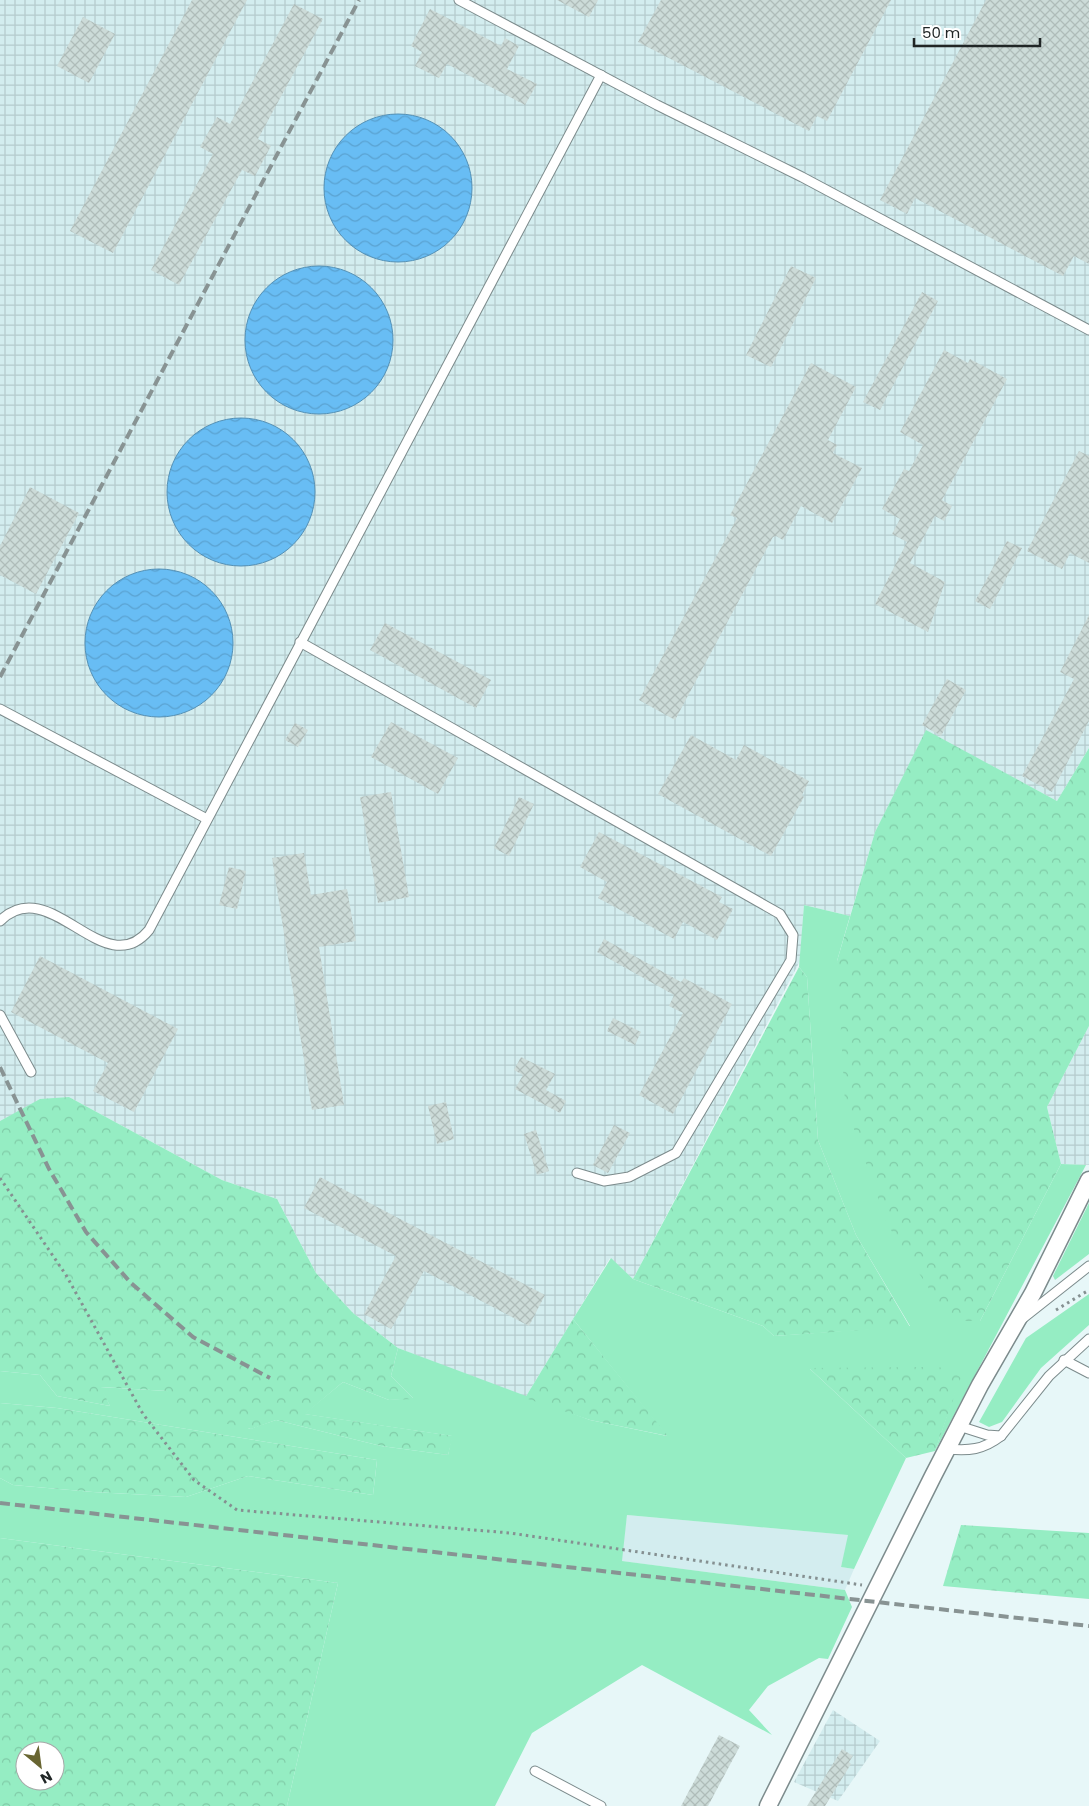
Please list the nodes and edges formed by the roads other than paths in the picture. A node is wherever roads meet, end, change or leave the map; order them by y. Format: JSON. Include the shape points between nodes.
{"nodes":[{"id":1,"x":459,"y":0,"type":"edge"},
{"id":2,"x":601,"y":75,"type":"junction"},
{"id":3,"x":1089,"y":330,"type":"edge"},
{"id":4,"x":300,"y":642,"type":"junction"},
{"id":5,"x":0,"y":709,"type":"edge"},
{"id":6,"x":206,"y":819,"type":"junction"},
{"id":7,"x":0,"y":921,"type":"edge"},
{"id":8,"x":0,"y":1015,"type":"edge"},
{"id":9,"x":31,"y":1072,"type":"dead end"},
{"id":10,"x":577,"y":1173,"type":"dead end"},
{"id":11,"x":1089,"y":1180,"type":"edge"},
{"id":12,"x":1089,"y":1266,"type":"edge"},
{"id":13,"x":1015,"y":1324,"type":"junction"},
{"id":14,"x":1089,"y":1339,"type":"edge"},
{"id":15,"x":1064,"y":1360,"type":"junction"},
{"id":16,"x":1089,"y":1373,"type":"edge"},
{"id":17,"x":959,"y":1426,"type":"junction"},
{"id":18,"x":1001,"y":1436,"type":"junction"},
{"id":19,"x":947,"y":1449,"type":"junction"},
{"id":20,"x":536,"y":1771,"type":"dead end"},
{"id":21,"x":601,"y":1806,"type":"edge"},
{"id":22,"x":768,"y":1806,"type":"edge"}],
"edges":[{"from":1,"to":2,"type":"lane"},
{"from":2,"to":3,"type":"lane","via":[[802,177]]},
{"from":2,"to":4,"type":"lane"},
{"from":4,"to":6,"type":"lane"},
{"from":4,"to":10,"type":"lane","via":[[780,914],[793,935],[791,960],[676,1153],[629,1178],[604,1181]]},
{"from":5,"to":6,"type":"lane"},
{"from":6,"to":7,"type":"lane","via":[[141,940],[119,946],[108,944],[35,908],[14,911]]},
{"from":8,"to":9,"type":"lane"},
{"from":11,"to":13,"type":"street"},
{"from":12,"to":13,"type":"lane"},
{"from":13,"to":17,"type":"street"},
{"from":14,"to":15,"type":"lane"},
{"from":15,"to":16,"type":"lane"},
{"from":15,"to":18,"type":"lane"},
{"from":17,"to":18,"type":"lane"},
{"from":17,"to":19,"type":"street"},
{"from":18,"to":19,"type":"lane","via":[[977,1450]]},
{"from":19,"to":22,"type":"street"},
{"from":20,"to":21,"type":"lane"}]}
